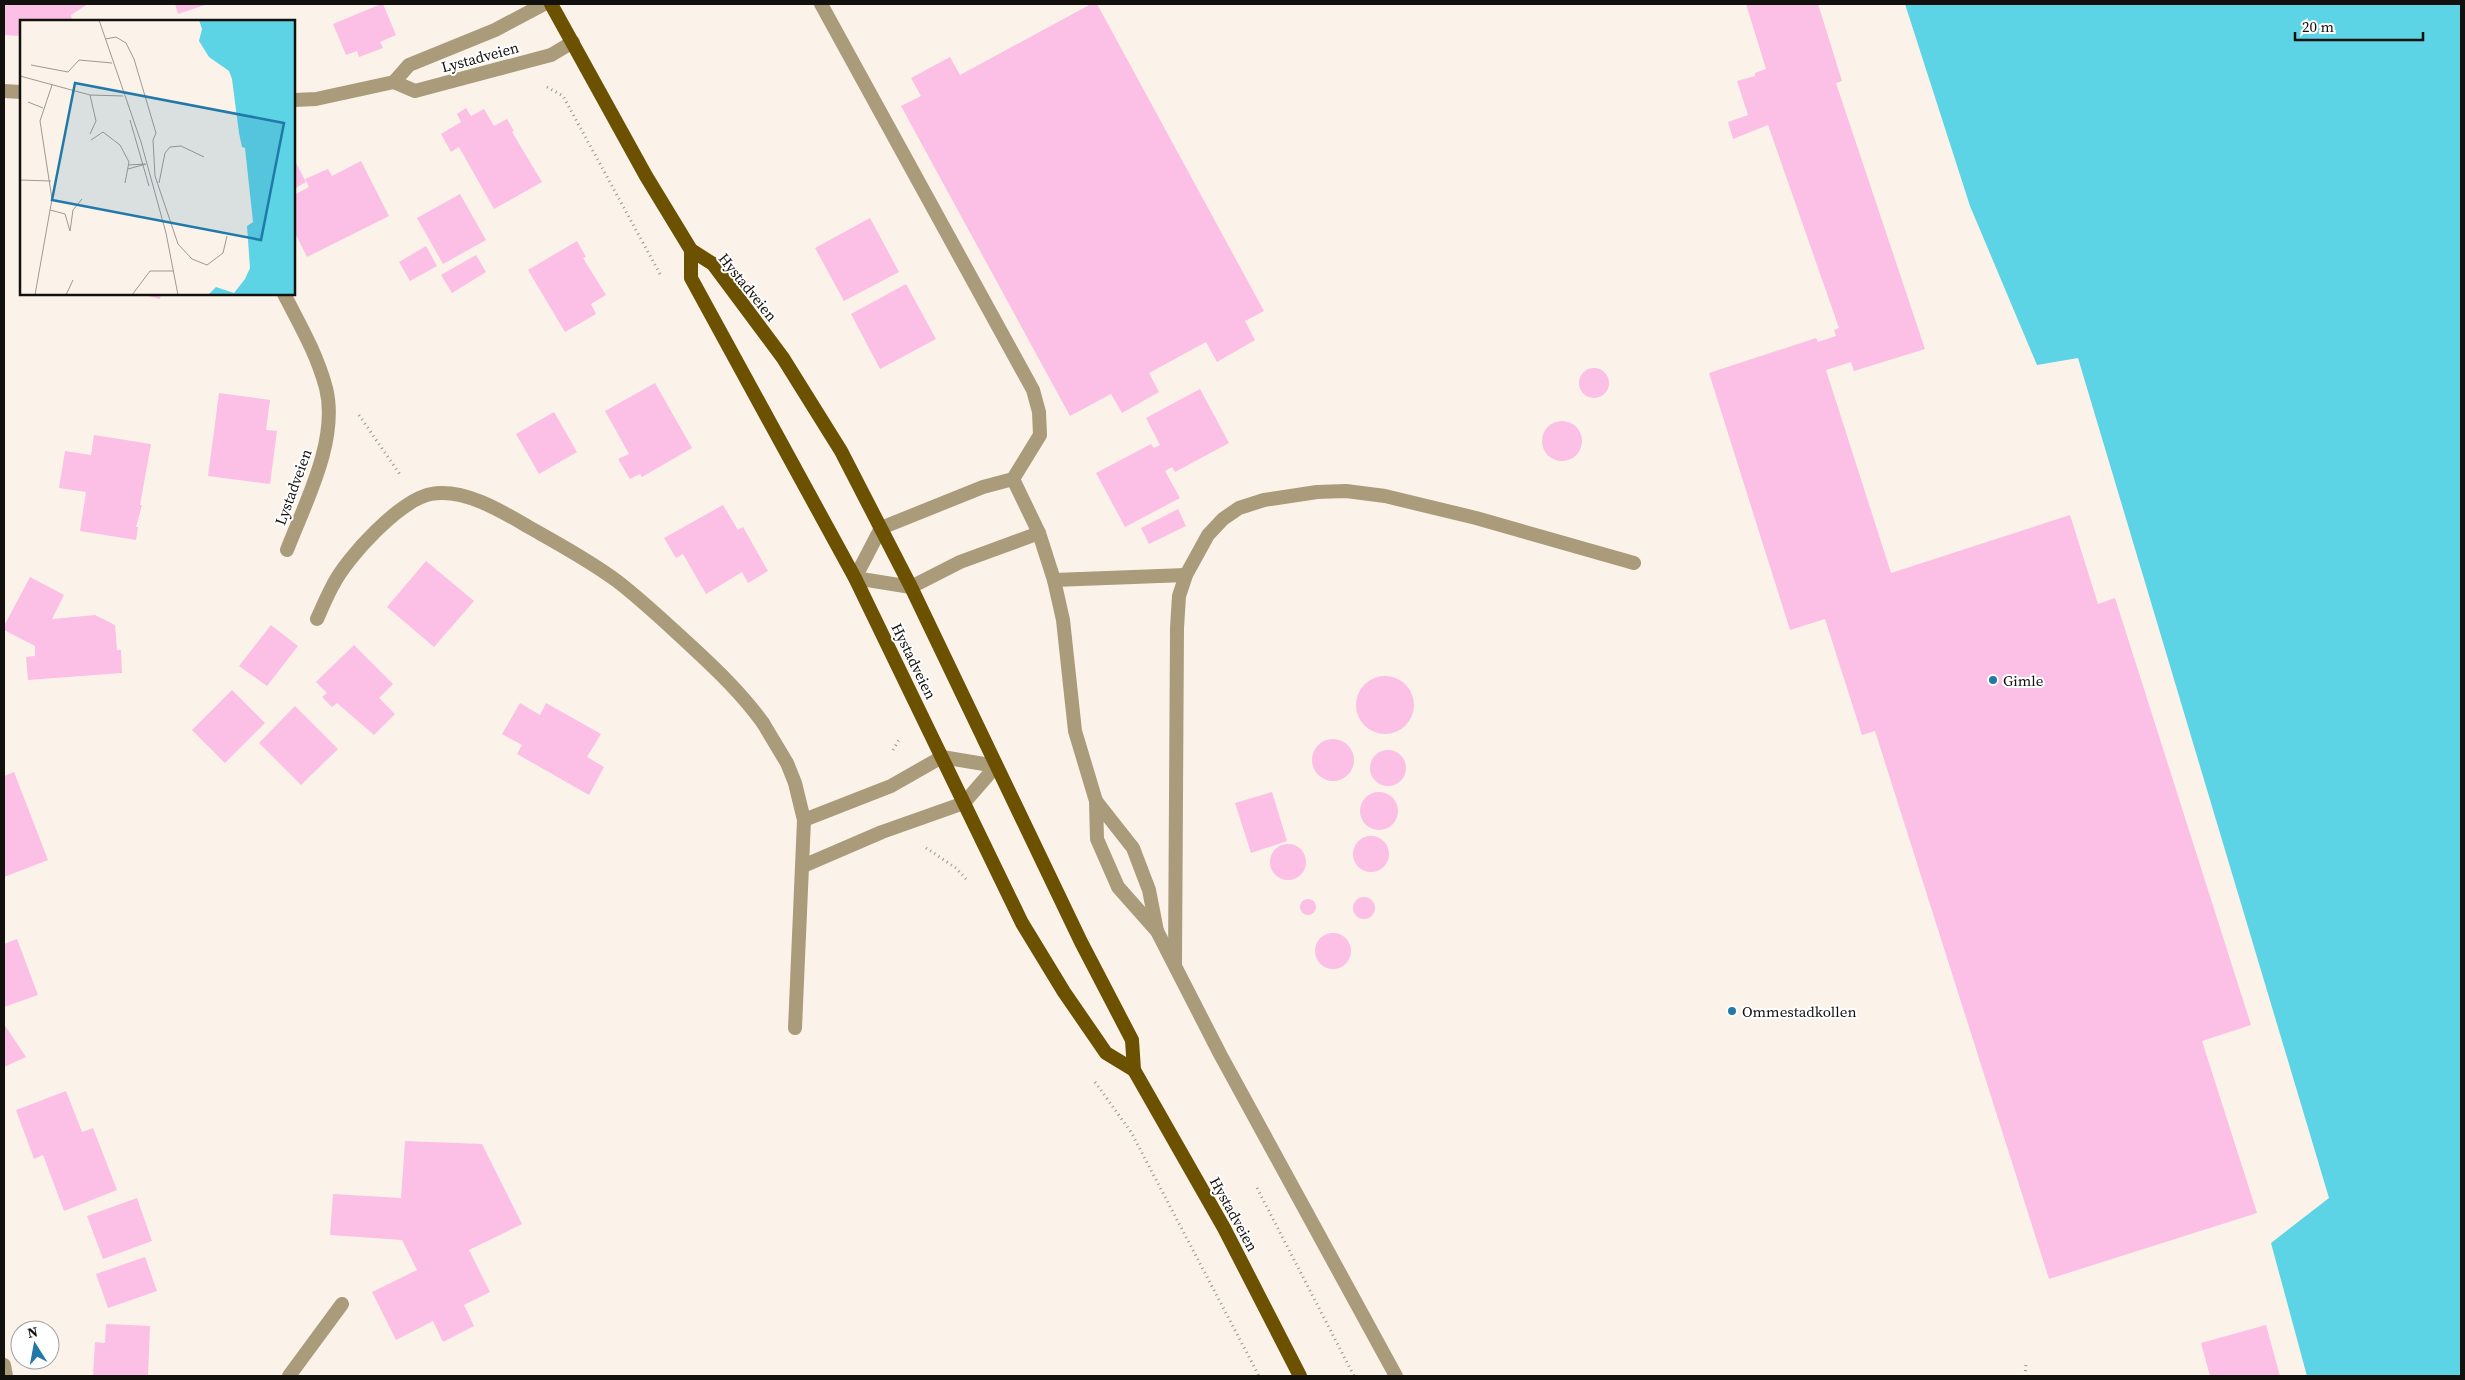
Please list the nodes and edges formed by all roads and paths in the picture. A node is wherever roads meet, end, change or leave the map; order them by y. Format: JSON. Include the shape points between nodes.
{"nodes":[{"id":1,"x":544,"y":4,"type":"edge"},
{"id":2,"x":551,"y":4,"type":"edge"},
{"id":3,"x":821,"y":4,"type":"edge"},
{"id":4,"x":573,"y":42,"type":"junction"},
{"id":5,"x":394,"y":82,"type":"junction"},
{"id":6,"x":4,"y":91,"type":"edge"},
{"id":7,"x":20,"y":92,"type":"edge"},
{"id":8,"x":295,"y":100,"type":"edge"},
{"id":9,"x":691,"y":250,"type":"junction"},
{"id":10,"x":285,"y":295,"type":"edge"},
{"id":11,"x":326,"y":390,"type":"junction"},
{"id":12,"x":1013,"y":479,"type":"junction"},
{"id":13,"x":416,"y":499,"type":"junction"},
{"id":14,"x":882,"y":528,"type":"junction"},
{"id":15,"x":1039,"y":532,"type":"junction"},
{"id":16,"x":287,"y":550,"type":"dead end"},
{"id":17,"x":1634,"y":562,"type":"dead end"},
{"id":18,"x":1186,"y":575,"type":"junction"},
{"id":19,"x":855,"y":578,"type":"junction"},
{"id":20,"x":1054,"y":580,"type":"junction"},
{"id":21,"x":911,"y":587,"type":"junction"},
{"id":22,"x":317,"y":619,"type":"dead end"},
{"id":23,"x":942,"y":757,"type":"junction"},
{"id":24,"x":996,"y":766,"type":"junction"},
{"id":25,"x":1096,"y":801,"type":"junction"},
{"id":26,"x":964,"y":803,"type":"junction"},
{"id":27,"x":804,"y":820,"type":"junction"},
{"id":28,"x":802,"y":866,"type":"junction"},
{"id":29,"x":1156,"y":931,"type":"junction"},
{"id":30,"x":1175,"y":968,"type":"junction"},
{"id":31,"x":795,"y":1028,"type":"dead end"},
{"id":32,"x":1134,"y":1070,"type":"junction"},
{"id":33,"x":1255,"y":1185,"type":"dead end"},
{"id":34,"x":342,"y":1304,"type":"dead end"},
{"id":35,"x":2026,"y":1364,"type":"dead end"},
{"id":36,"x":4,"y":1365,"type":"edge"},
{"id":37,"x":6,"y":1376,"type":"edge"},
{"id":38,"x":289,"y":1376,"type":"edge"},
{"id":39,"x":1300,"y":1376,"type":"edge"},
{"id":40,"x":1354,"y":1376,"type":"edge"},
{"id":41,"x":1396,"y":1376,"type":"edge"},
{"id":42,"x":2025,"y":1376,"type":"edge"}],
"edges":[{"from":1,"to":5,"type":"street","name":"Lystadveien","via":[[494,30],[409,65]]},
{"from":2,"to":4,"type":"main road","name":"Hystadveien"},
{"from":3,"to":12,"type":"street","via":[[1033,390],[1039,412],[1040,435]]},
{"from":4,"to":5,"type":"street","name":"Lystadveien","via":[[551,54],[522,63],[415,91]]},
{"from":4,"to":9,"type":"main road","name":"Hystadveien","via":[[646,176]]},
{"from":5,"to":8,"type":"street","via":[[316,99]]},
{"from":6,"to":7,"type":"street"},
{"from":9,"to":14,"type":"main road","name":"Hystadveien","via":[[713,264],[783,358],[841,451]]},
{"from":9,"to":19,"type":"main road","name":"Hystadveien","via":[[691,278]]},
{"from":10,"to":11,"type":"street","name":"Lystadveien","via":[[314,352]]},
{"from":11,"to":13,"type":"path","via":[[353,408],[370,427]]},
{"from":11,"to":16,"type":"street","name":"Lystadveien","via":[[328,423],[322,461]]},
{"from":12,"to":14,"type":"street","via":[[983,487]]},
{"from":12,"to":15,"type":"street"},
{"from":13,"to":22,"type":"street","via":[[374,533],[342,571]]},
{"from":13,"to":27,"type":"street","via":[[450,493],[508,515],[582,556],[647,606],[731,683],[763,723],[787,764]]},
{"from":14,"to":19,"type":"street"},
{"from":14,"to":21,"type":"main road","name":"Hystadveien"},
{"from":15,"to":20,"type":"street"},
{"from":15,"to":21,"type":"street","via":[[960,562]]},
{"from":17,"to":18,"type":"street","via":[[1476,518],[1385,496],[1346,491],[1264,500],[1239,508],[1208,535]]},
{"from":18,"to":20,"type":"street"},
{"from":18,"to":30,"type":"street","via":[[1179,596],[1177,628]]},
{"from":19,"to":21,"type":"street"},
{"from":19,"to":23,"type":"main road","name":"Hystadveien"},
{"from":20,"to":25,"type":"street","via":[[1063,620],[1074,731]]},
{"from":21,"to":24,"type":"main road","name":"Hystadveien"},
{"from":23,"to":24,"type":"street"},
{"from":23,"to":26,"type":"main road","name":"Hystadveien"},
{"from":23,"to":27,"type":"street","via":[[891,786]]},
{"from":24,"to":26,"type":"street"},
{"from":24,"to":32,"type":"main road","name":"Hystadveien","via":[[1132,1040]]},
{"from":25,"to":29,"type":"street","via":[[1133,848],[1149,890]]},
{"from":25,"to":29,"type":"street","via":[[1097,839],[1118,887]]},
{"from":26,"to":28,"type":"street","via":[[882,832]]},
{"from":26,"to":32,"type":"main road","name":"Hystadveien","via":[[1022,923],[1064,992],[1106,1053]]},
{"from":27,"to":28,"type":"street"},
{"from":28,"to":31,"type":"street"},
{"from":29,"to":30,"type":"street"},
{"from":30,"to":41,"type":"street"},
{"from":32,"to":39,"type":"main road","name":"Hystadveien","via":[[1224,1228]]},
{"from":33,"to":40,"type":"path"},
{"from":34,"to":38,"type":"street"},
{"from":35,"to":42,"type":"path"},
{"from":36,"to":37,"type":"street"}]}
